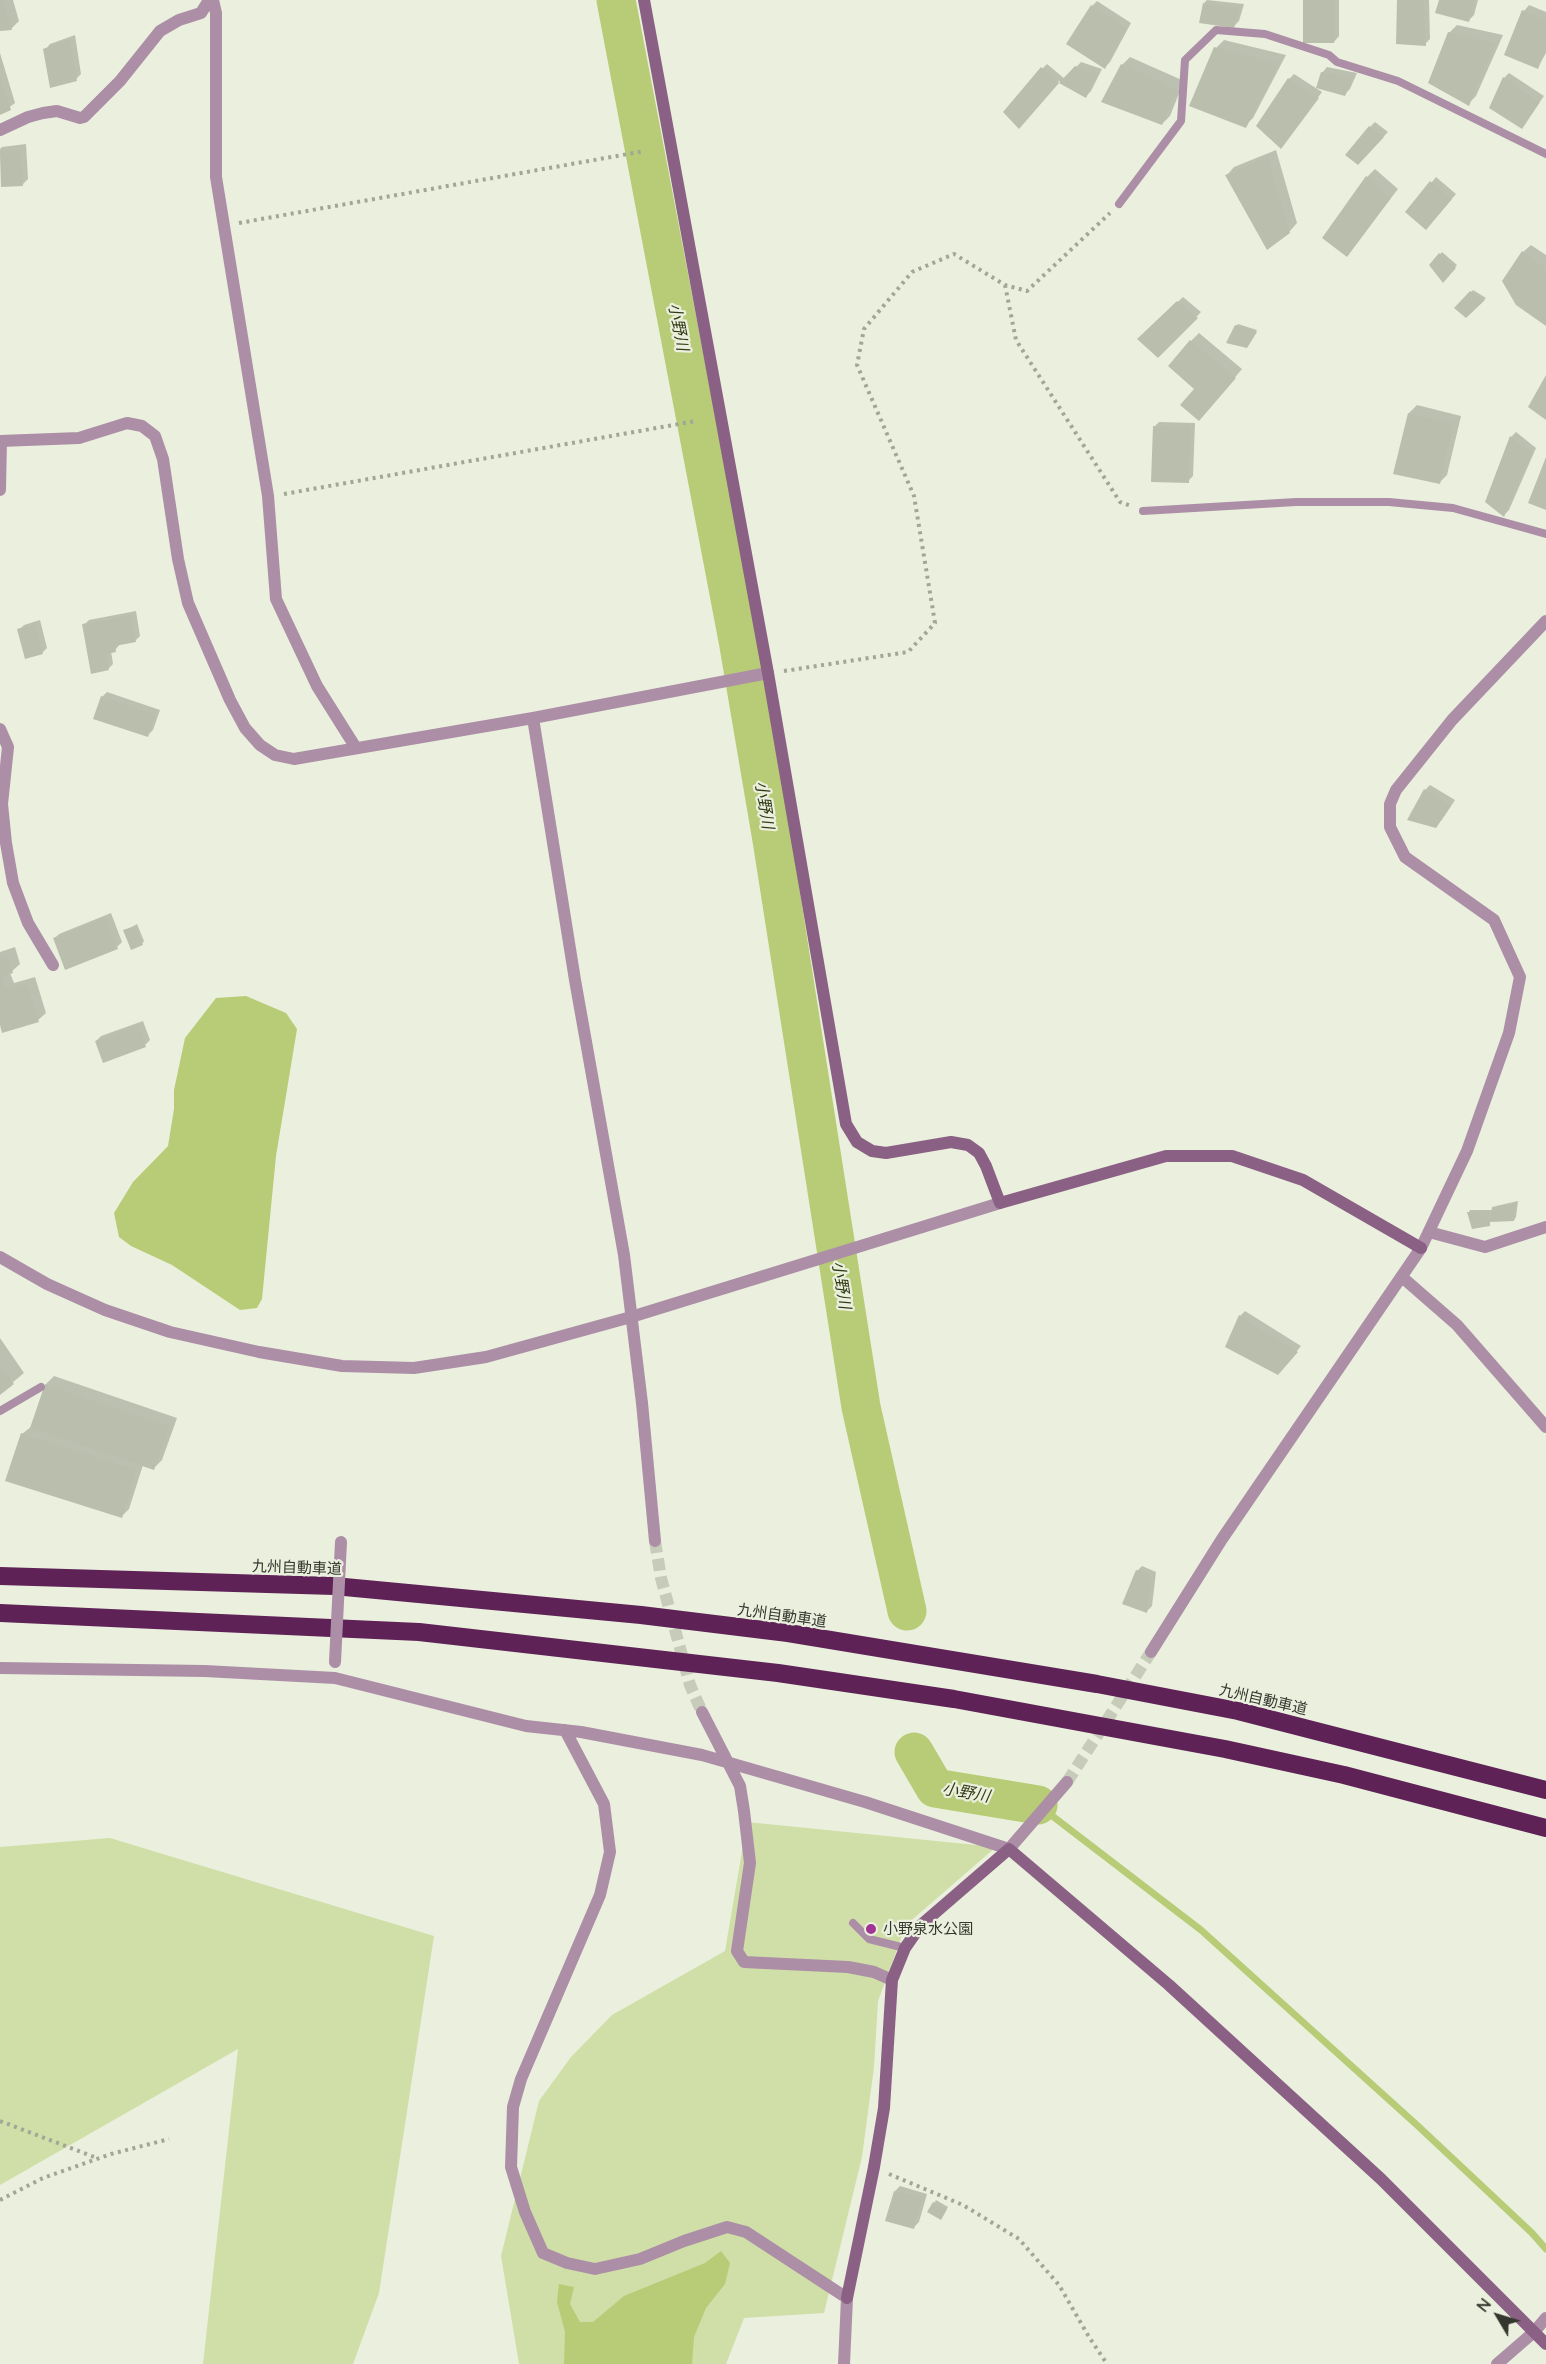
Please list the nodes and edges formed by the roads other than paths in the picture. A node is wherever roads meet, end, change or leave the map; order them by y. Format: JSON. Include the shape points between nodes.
{"nodes":[{"id":1,"x":211,"y":0,"type":"edge"},
{"id":2,"x":644,"y":0,"type":"edge"},
{"id":3,"x":0,"y":130,"type":"edge"},
{"id":4,"x":1546,"y":154,"type":"edge"},
{"id":5,"x":1119,"y":204,"type":"road end"},
{"id":6,"x":0,"y":441,"type":"edge"},
{"id":7,"x":0,"y":490,"type":"edge"},
{"id":8,"x":1143,"y":510,"type":"road end"},
{"id":9,"x":1546,"y":534,"type":"edge"},
{"id":10,"x":1546,"y":621,"type":"edge"},
{"id":11,"x":768,"y":673,"type":"junction"},
{"id":12,"x":533,"y":718,"type":"junction"},
{"id":13,"x":0,"y":729,"type":"edge"},
{"id":14,"x":356,"y":748,"type":"junction"},
{"id":15,"x":53,"y":965,"type":"dead end"},
{"id":16,"x":1000,"y":1203,"type":"junction"},
{"id":17,"x":1546,"y":1227,"type":"edge"},
{"id":18,"x":1429,"y":1232,"type":"junction"},
{"id":19,"x":1421,"y":1248,"type":"junction"},
{"id":20,"x":0,"y":1257,"type":"edge"},
{"id":21,"x":1402,"y":1277,"type":"junction"},
{"id":22,"x":631,"y":1317,"type":"junction"},
{"id":23,"x":41,"y":1386,"type":"dead end"},
{"id":24,"x":0,"y":1411,"type":"edge"},
{"id":25,"x":1546,"y":1427,"type":"edge"},
{"id":26,"x":655,"y":1540,"type":"tunnel mouth"},
{"id":27,"x":341,"y":1542,"type":"dead end"},
{"id":28,"x":0,"y":1576,"type":"edge"},
{"id":29,"x":0,"y":1613,"type":"edge"},
{"id":30,"x":1151,"y":1652,"type":"tunnel mouth"},
{"id":31,"x":0,"y":1668,"type":"edge"},
{"id":32,"x":335,"y":1678,"type":"junction"},
{"id":33,"x":702,"y":1712,"type":"tunnel mouth"},
{"id":34,"x":565,"y":1730,"type":"junction"},
{"id":35,"x":728,"y":1762,"type":"junction"},
{"id":36,"x":1067,"y":1782,"type":"tunnel mouth"},
{"id":37,"x":1546,"y":1790,"type":"edge"},
{"id":38,"x":1546,"y":1828,"type":"edge"},
{"id":39,"x":1009,"y":1849,"type":"junction"},
{"id":40,"x":852,"y":1923,"type":"dead end"},
{"id":41,"x":905,"y":1948,"type":"junction"},
{"id":42,"x":892,"y":1980,"type":"junction"},
{"id":43,"x":847,"y":2298,"type":"junction"},
{"id":44,"x":1546,"y":2318,"type":"edge"},
{"id":45,"x":1534,"y":2332,"type":"junction"},
{"id":46,"x":1546,"y":2344,"type":"edge"},
{"id":47,"x":844,"y":2364,"type":"edge"},
{"id":48,"x":1497,"y":2364,"type":"edge"}],
"edges":[{"from":1,"to":3,"type":"street","via":[[201,13],[160,31],[90,113],[80,118],[57,111],[43,113]]},
{"from":1,"to":14,"type":"street","via":[[216,13],[216,177],[268,496],[276,599],[317,686]]},
{"from":2,"to":11,"type":"street"},
{"from":4,"to":5,"type":"lane","via":[[1398,81],[1337,62],[1329,55],[1264,34],[1216,30],[1185,60],[1181,121]]},
{"from":6,"to":7,"type":"street"},
{"from":6,"to":14,"type":"street","via":[[79,438],[127,423],[142,426],[154,436],[163,459],[188,603],[245,728],[275,755],[294,759]]},
{"from":8,"to":9,"type":"lane","via":[[1296,502],[1389,502],[1453,508]]},
{"from":10,"to":18,"type":"street","via":[[1452,720],[1395,790],[1390,804],[1390,827],[1405,857],[1494,920],[1520,977],[1509,1033],[1467,1151]]},
{"from":11,"to":12,"type":"street"},
{"from":11,"to":16,"type":"street","via":[[846,1124],[857,1142],[886,1154],[951,1142],[968,1145],[987,1166]]},
{"from":12,"to":14,"type":"street"},
{"from":12,"to":22,"type":"street","via":[[624,1255]]},
{"from":13,"to":15,"type":"street","via":[[8,747],[2,804],[13,883],[28,923]]},
{"from":16,"to":19,"type":"street","via":[[1166,1156],[1232,1156],[1303,1180]]},
{"from":16,"to":22,"type":"street"},
{"from":17,"to":18,"type":"street","via":[[1485,1247]]},
{"from":18,"to":19,"type":"street"},
{"from":19,"to":21,"type":"street"},
{"from":20,"to":22,"type":"street","via":[[105,1311],[170,1332],[342,1366],[414,1368],[486,1357]]},
{"from":21,"to":25,"type":"street","via":[[1457,1325]]},
{"from":21,"to":30,"type":"street","via":[[1222,1539]]},
{"from":22,"to":26,"type":"street"},
{"from":23,"to":24,"type":"lane"},
{"from":27,"to":32,"type":"street","bridge":true},
{"from":28,"to":37,"type":"highway","name":"九州自動車道","via":[[334,1586],[788,1633],[1238,1711]]},
{"from":29,"to":38,"type":"highway","via":[[419,1632],[790,1674],[954,1699],[1225,1749],[1344,1775]]},
{"from":31,"to":32,"type":"street","via":[[205,1671]]},
{"from":32,"to":34,"type":"street","via":[[486,1717]]},
{"from":33,"to":35,"type":"street"},
{"from":34,"to":35,"type":"street"},
{"from":34,"to":43,"type":"street","via":[[604,1804],[610,1852],[600,1895],[521,2079],[513,2107],[511,2167],[543,2253],[595,2269],[640,2259],[727,2227],[762,2241]]},
{"from":35,"to":39,"type":"street"},
{"from":35,"to":42,"type":"street","via":[[740,1786],[750,1863],[737,1951],[744,1962],[848,1966]]},
{"from":36,"to":39,"type":"street"},
{"from":39,"to":41,"type":"street","via":[[921,1925]]},
{"from":39,"to":45,"type":"street","via":[[1169,1985],[1381,2179]]},
{"from":40,"to":41,"type":"lane","via":[[869,1939]]},
{"from":41,"to":42,"type":"street"},
{"from":42,"to":43,"type":"street","via":[[884,2108]]},
{"from":43,"to":47,"type":"street"},
{"from":44,"to":45,"type":"street"},
{"from":45,"to":46,"type":"street"},
{"from":45,"to":48,"type":"street"}]}
